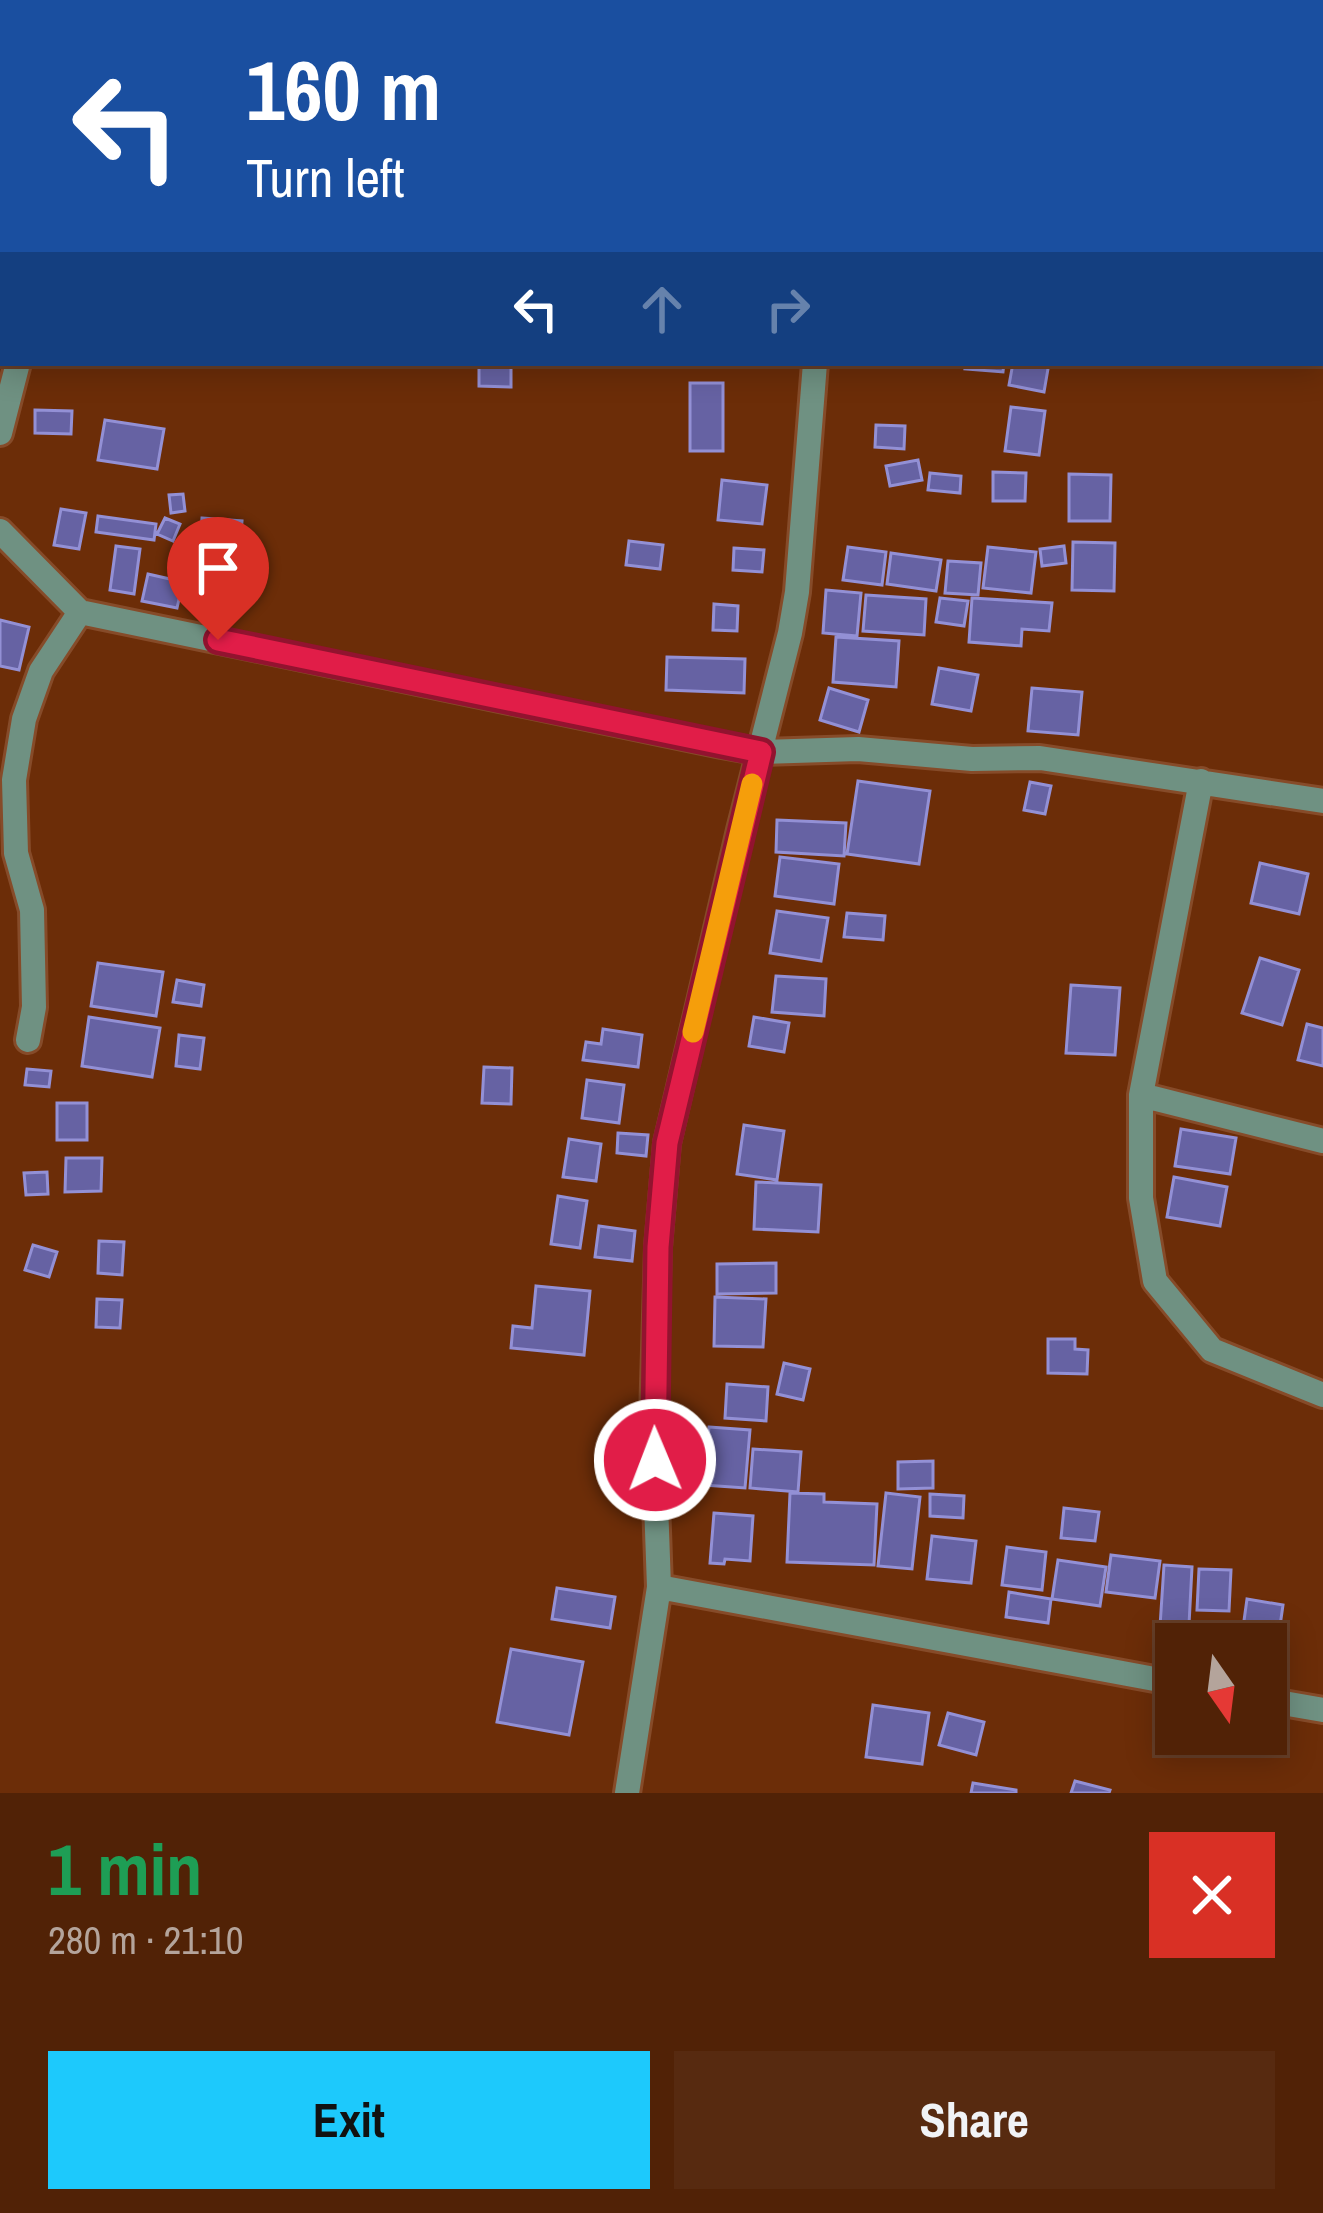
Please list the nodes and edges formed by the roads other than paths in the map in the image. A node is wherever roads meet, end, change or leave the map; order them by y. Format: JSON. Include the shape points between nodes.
{"nodes":[{"id":1,"x":17,"y":366,"type":"edge"},
{"id":2,"x":815,"y":366,"type":"edge"},
{"id":3,"x":0,"y":434,"type":"edge"},
{"id":4,"x":0,"y":530,"type":"edge"},
{"id":5,"x":80,"y":612,"type":"junction"},
{"id":6,"x":761,"y":752,"type":"junction"},
{"id":7,"x":1201,"y":781,"type":"junction"},
{"id":8,"x":1323,"y":801,"type":"edge"},
{"id":9,"x":28,"y":1040,"type":"dead end"},
{"id":10,"x":1141,"y":1095,"type":"junction"},
{"id":11,"x":1323,"y":1141,"type":"edge"},
{"id":12,"x":1323,"y":1395,"type":"edge"},
{"id":13,"x":659,"y":1587,"type":"junction"},
{"id":14,"x":1155,"y":1679,"type":"edge"},
{"id":15,"x":1287,"y":1704,"type":"edge"},
{"id":16,"x":1323,"y":1710,"type":"edge"},
{"id":17,"x":628,"y":1793,"type":"edge"}],
"edges":[{"from":1,"to":3,"type":"street"},
{"from":2,"to":6,"type":"street","via":[[797,592]]},
{"from":4,"to":5,"type":"street"},
{"from":5,"to":6,"type":"street"},
{"from":5,"to":9,"type":"street","via":[[41,671],[14,780],[16,853],[32,910]]},
{"from":6,"to":7,"type":"street","via":[[1040,758]]},
{"from":6,"to":13,"type":"street","via":[[667,1143],[653,1418]]},
{"from":7,"to":8,"type":"street"},
{"from":7,"to":10,"type":"street"},
{"from":10,"to":11,"type":"street"},
{"from":10,"to":12,"type":"street","via":[[1141,1198],[1155,1281],[1212,1350]]},
{"from":13,"to":14,"type":"street"},
{"from":13,"to":17,"type":"street"},
{"from":15,"to":16,"type":"street"}]}
